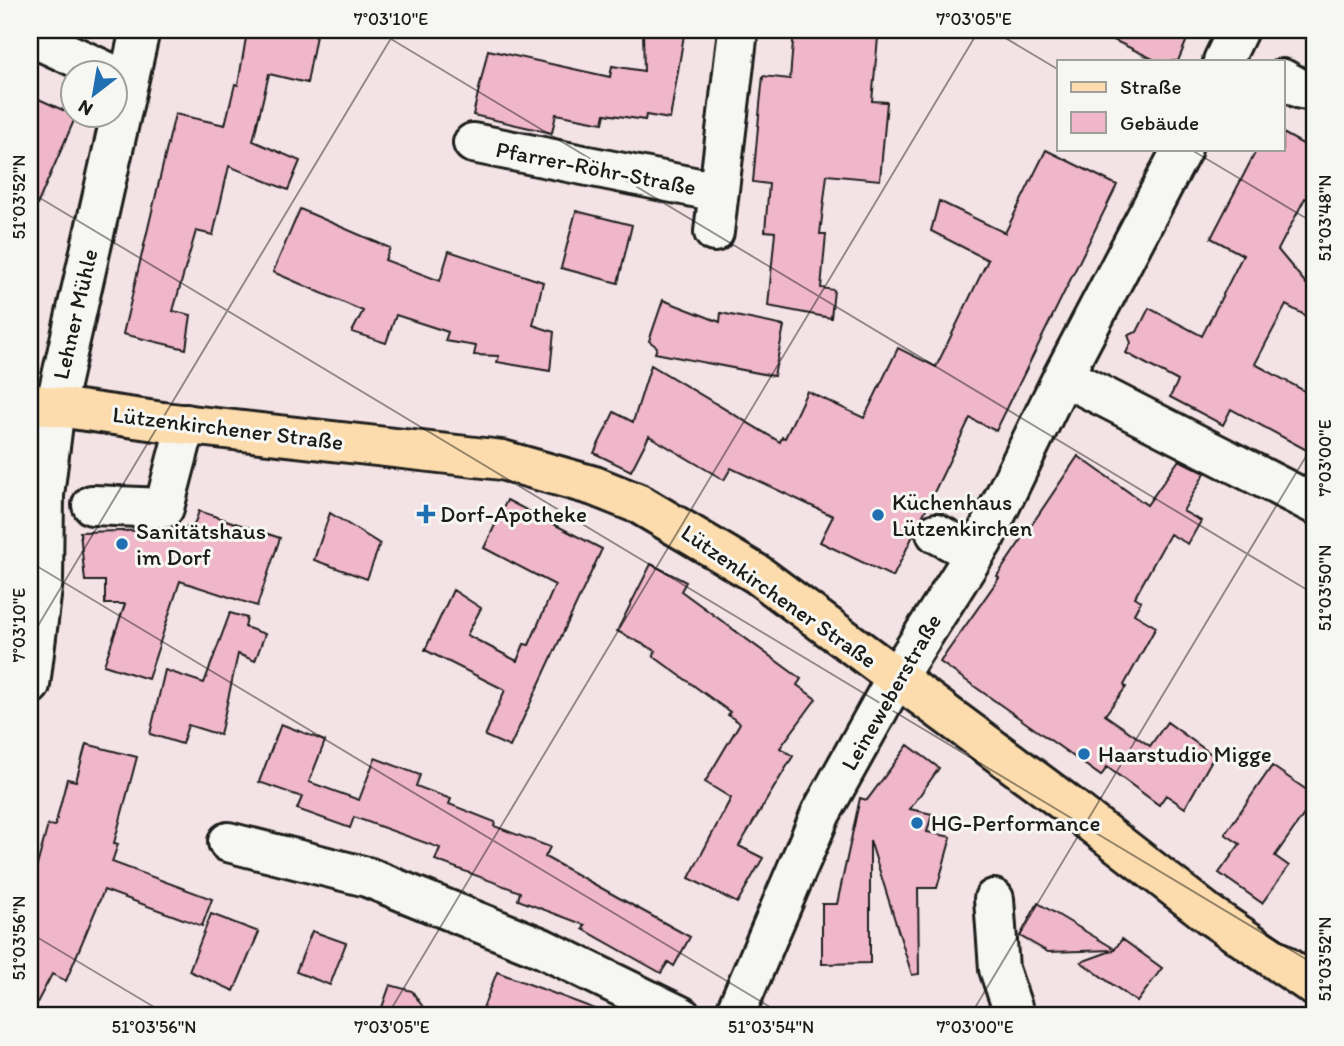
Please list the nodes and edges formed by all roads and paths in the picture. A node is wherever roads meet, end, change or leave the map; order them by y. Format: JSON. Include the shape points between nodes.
{"nodes":[{"id":1,"x":140,"y":30,"type":"edge"},
{"id":2,"x":738,"y":30,"type":"edge"},
{"id":3,"x":30,"y":36,"type":"edge"},
{"id":4,"x":83,"y":60,"type":"edge"},
{"id":5,"x":126,"y":60,"type":"edge"},
{"id":6,"x":1284,"y":80,"type":"edge"},
{"id":7,"x":1314,"y":91,"type":"edge"},
{"id":8,"x":106,"y":130,"type":"edge"},
{"id":9,"x":474,"y":143,"type":"dead end"},
{"id":10,"x":1181,"y":150,"type":"edge"},
{"id":11,"x":718,"y":192,"type":"junction"},
{"id":12,"x":714,"y":232,"type":"dead end"},
{"id":13,"x":1063,"y":376,"type":"junction"},
{"id":14,"x":42,"y":405,"type":"edge"},
{"id":15,"x":186,"y":424,"type":"junction"},
{"id":16,"x":1314,"y":504,"type":"edge"},
{"id":17,"x":92,"y":505,"type":"dead end"},
{"id":18,"x":936,"y":533,"type":"dead end"},
{"id":19,"x":975,"y":554,"type":"junction"},
{"id":20,"x":896,"y":678,"type":"junction"},
{"id":21,"x":30,"y":685,"type":"edge"},
{"id":22,"x":228,"y":842,"type":"dead end"},
{"id":23,"x":994,"y":899,"type":"dead end"},
{"id":24,"x":1314,"y":986,"type":"edge"},
{"id":25,"x":681,"y":1016,"type":"edge"},
{"id":26,"x":734,"y":1016,"type":"edge"},
{"id":27,"x":1015,"y":1016,"type":"edge"}],
"edges":[{"from":1,"to":5,"type":"street","name":"Lehner Mühle"},
{"from":2,"to":11,"type":"street","name":"Pfarrer-Röhr-Straße"},
{"from":3,"to":4,"type":"street"},
{"from":6,"to":7,"type":"street"},
{"from":8,"to":14,"type":"street","name":"Lehner Mühle"},
{"from":9,"to":11,"type":"street","name":"Pfarrer-Röhr-Straße"},
{"from":10,"to":13,"type":"street","name":"Leineweberstraße"},
{"from":11,"to":12,"type":"street","name":"Pfarrer-Röhr-Straße"},
{"from":13,"to":16,"type":"street"},
{"from":13,"to":19,"type":"street","name":"Leineweberstraße"},
{"from":14,"to":15,"type":"main road","name":"Lützenkirchener Straße"},
{"from":14,"to":21,"type":"street","name":"Lehner Mühle","via":[[43,580]]},
{"from":15,"to":17,"type":"street","via":[[164,508]]},
{"from":15,"to":20,"type":"main road","name":"Lützenkirchener Straße","via":[[502,460],[594,486],[639,504],[723,553]]},
{"from":18,"to":19,"type":"street"},
{"from":19,"to":20,"type":"street","name":"Leineweberstraße"},
{"from":20,"to":24,"type":"main road","name":"Lützenkirchener Straße","via":[[1211,916]]},
{"from":20,"to":26,"type":"street","name":"Leineweberstraße","via":[[821,813]]},
{"from":22,"to":25,"type":"street","via":[[368,877],[542,947]]},
{"from":23,"to":27,"type":"street","via":[[999,969]]}]}
